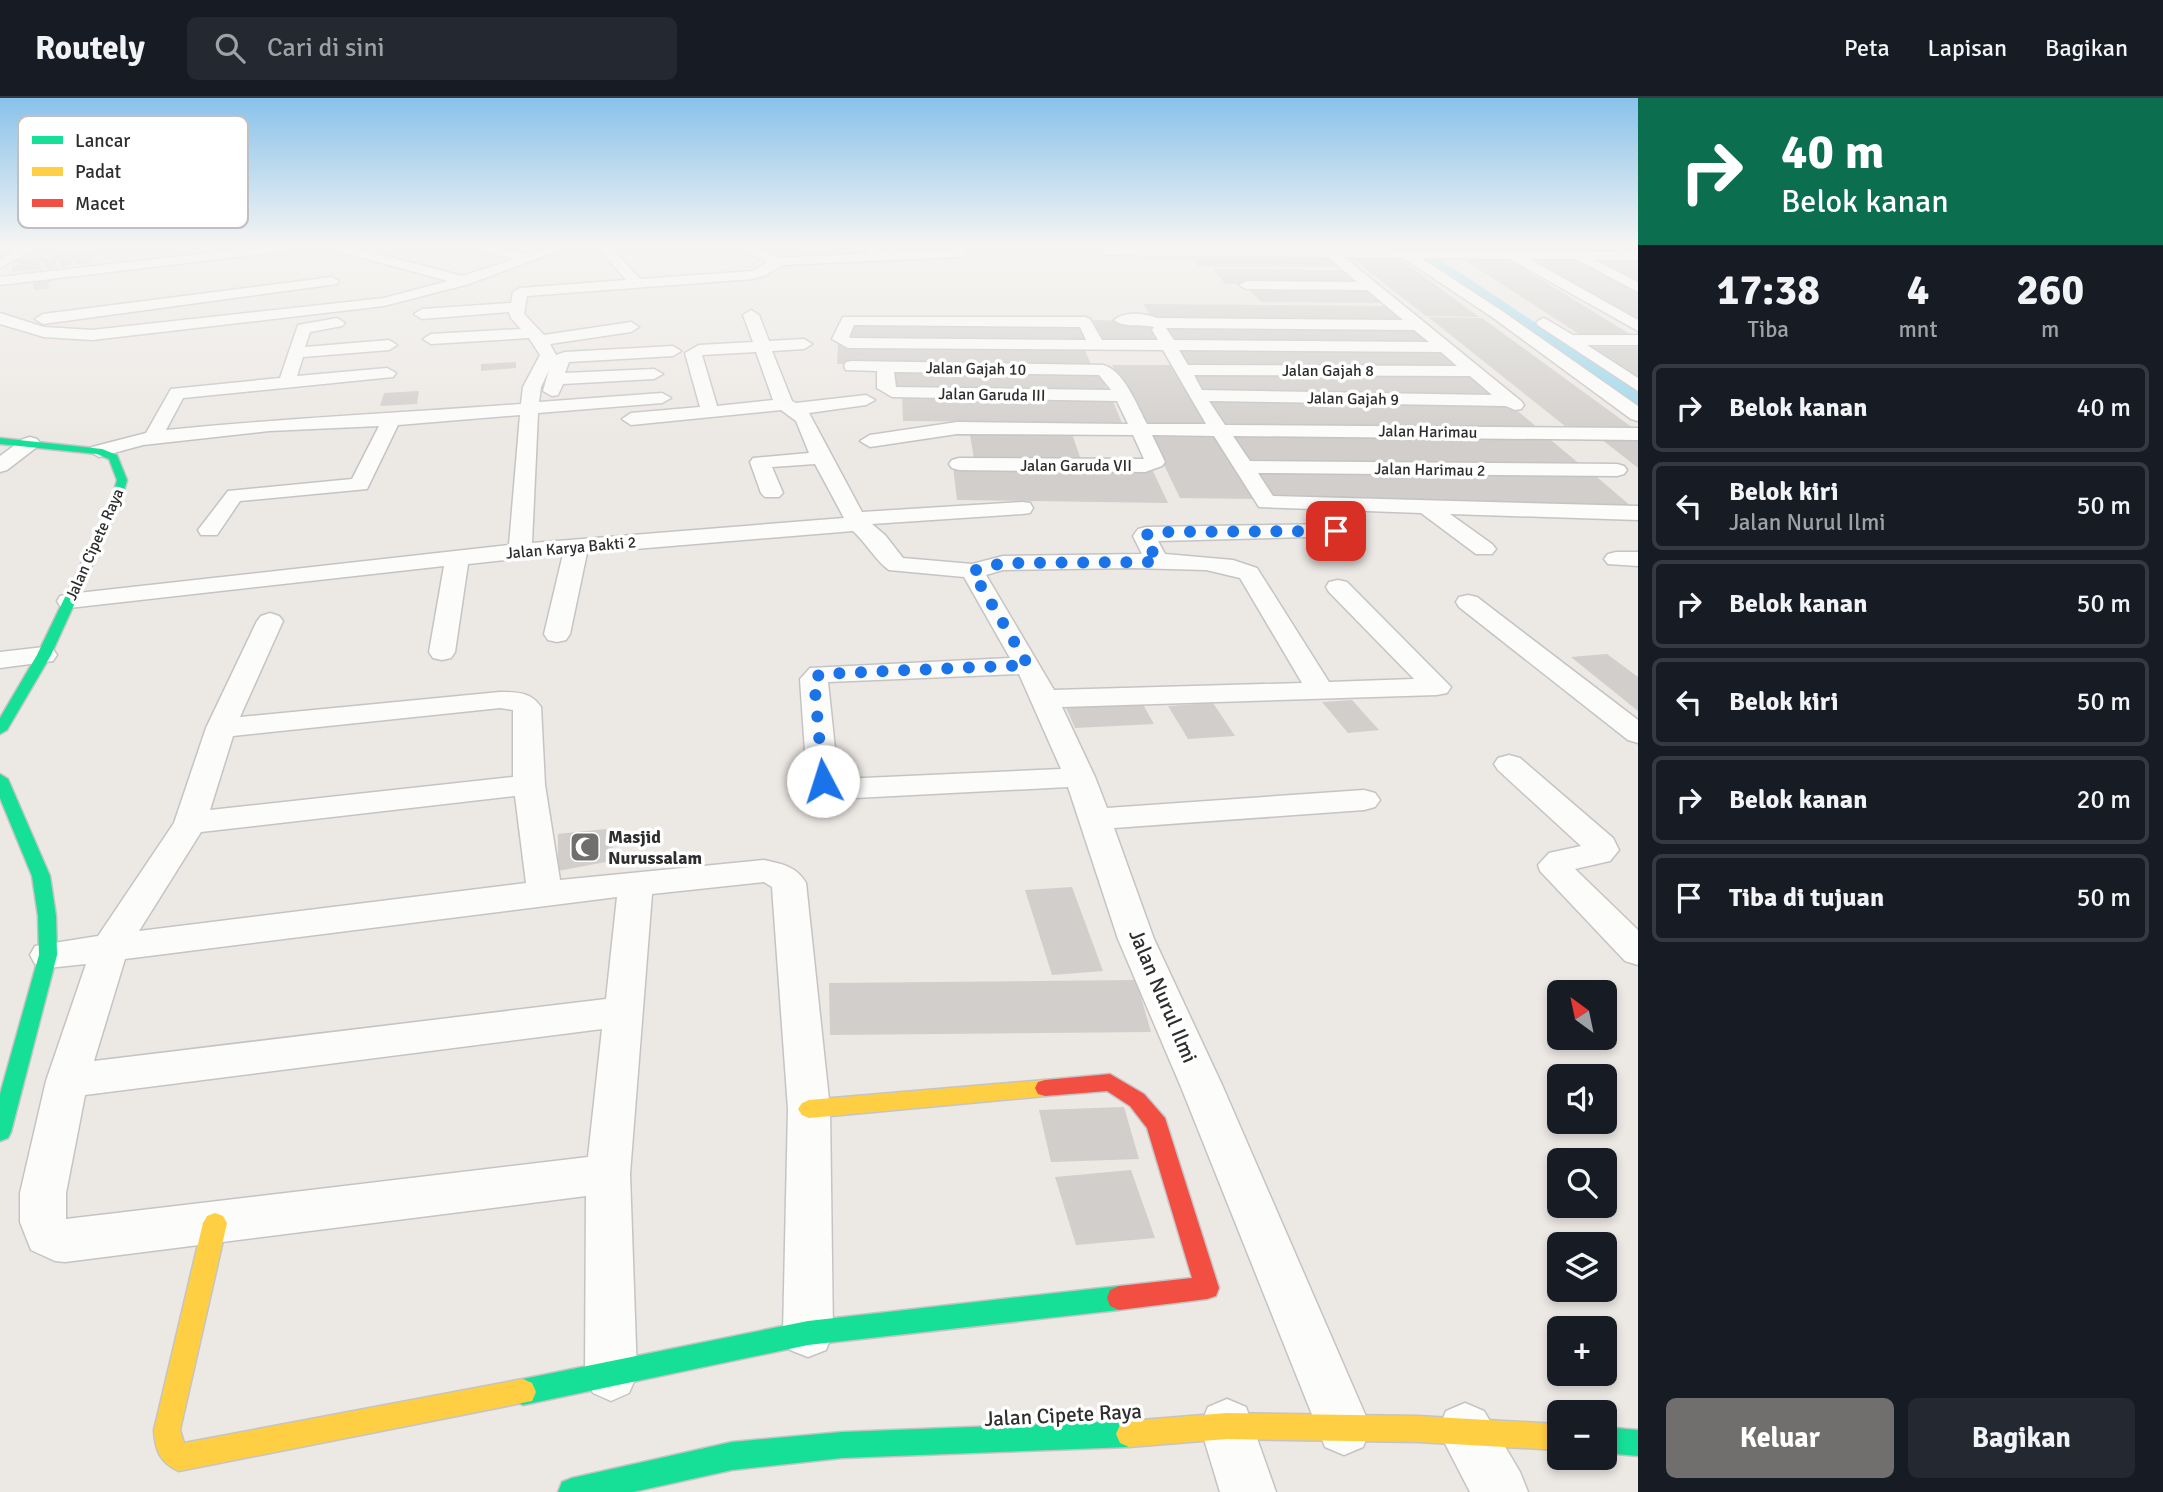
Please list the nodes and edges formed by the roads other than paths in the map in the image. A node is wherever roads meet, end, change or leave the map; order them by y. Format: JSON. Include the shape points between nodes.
{"nodes":[{"id":1,"x":99,"y":311,"type":"edge"},
{"id":2,"x":298,"y":311,"type":"edge"},
{"id":3,"x":462,"y":311,"type":"edge"},
{"id":4,"x":517,"y":311,"type":"edge"},
{"id":5,"x":1401,"y":311,"type":"edge"},
{"id":6,"x":1499,"y":311,"type":"edge"},
{"id":7,"x":1612,"y":311,"type":"edge"},
{"id":8,"x":1527,"y":312,"type":"dead end"},
{"id":9,"x":422,"y":314,"type":"dead end"},
{"id":10,"x":751,"y":314,"type":"dead end"},
{"id":11,"x":377,"y":320,"type":"dead end"},
{"id":12,"x":1122,"y":320,"type":"dead end"},
{"id":13,"x":5,"y":321,"type":"edge"},
{"id":14,"x":1155,"y":323,"type":"junction"},
{"id":15,"x":1418,"y":325,"type":"junction"},
{"id":16,"x":1638,"y":326,"type":"edge"},
{"id":17,"x":537,"y":337,"type":"junction"},
{"id":18,"x":431,"y":339,"type":"dead end"},
{"id":19,"x":1569,"y":340,"type":"junction"},
{"id":20,"x":1638,"y":340,"type":"edge"},
{"id":21,"x":804,"y":344,"type":"dead end"},
{"id":22,"x":389,"y":345,"type":"dead end"},
{"id":23,"x":1097,"y":345,"type":"junction"},
{"id":24,"x":1168,"y":345,"type":"junction"},
{"id":25,"x":761,"y":346,"type":"junction"},
{"id":26,"x":1446,"y":347,"type":"junction"},
{"id":27,"x":673,"y":351,"type":"dead end"},
{"id":28,"x":637,"y":352,"type":"junction"},
{"id":29,"x":295,"y":353,"type":"junction"},
{"id":30,"x":852,"y":366,"type":"dead end"},
{"id":31,"x":885,"y":367,"type":"junction"},
{"id":32,"x":1181,"y":370,"type":"junction"},
{"id":33,"x":1476,"y":371,"type":"junction"},
{"id":34,"x":387,"y":373,"type":"dead end"},
{"id":35,"x":654,"y":374,"type":"dead end"},
{"id":36,"x":555,"y":379,"type":"junction"},
{"id":37,"x":286,"y":382,"type":"junction"},
{"id":38,"x":1638,"y":386,"type":"edge"},
{"id":39,"x":1196,"y":395,"type":"junction"},
{"id":40,"x":1122,"y":396,"type":"junction"},
{"id":41,"x":662,"y":398,"type":"dead end"},
{"id":42,"x":866,"y":400,"type":"dead end"},
{"id":43,"x":1510,"y":401,"type":"junction"},
{"id":44,"x":789,"y":407,"type":"junction"},
{"id":45,"x":536,"y":411,"type":"junction"},
{"id":46,"x":710,"y":412,"type":"junction"},
{"id":47,"x":1638,"y":415,"type":"edge"},
{"id":48,"x":391,"y":420,"type":"junction"},
{"id":49,"x":1140,"y":428,"type":"junction"},
{"id":50,"x":1217,"y":429,"type":"junction"},
{"id":51,"x":1551,"y":433,"type":"junction"},
{"id":52,"x":1574,"y":433,"type":"junction"},
{"id":53,"x":1638,"y":434,"type":"edge"},
{"id":54,"x":155,"y":438,"type":"junction"},
{"id":55,"x":0,"y":441,"type":"edge"},
{"id":56,"x":870,"y":441,"type":"dead end"},
{"id":57,"x":30,"y":443,"type":"junction"},
{"id":58,"x":99,"y":450,"type":"junction"},
{"id":59,"x":821,"y":458,"type":"junction"},
{"id":60,"x":959,"y":464,"type":"dead end"},
{"id":61,"x":0,"y":466,"type":"edge"},
{"id":62,"x":1244,"y":467,"type":"junction"},
{"id":63,"x":772,"y":493,"type":"dead end"},
{"id":64,"x":1428,"y":508,"type":"junction"},
{"id":65,"x":1022,"y":509,"type":"dead end"},
{"id":66,"x":1638,"y":513,"type":"edge"},
{"id":67,"x":856,"y":522,"type":"junction"},
{"id":68,"x":209,"y":530,"type":"dead end"},
{"id":69,"x":1336,"y":531,"type":"dead end"},
{"id":70,"x":577,"y":546,"type":"junction"},
{"id":71,"x":1484,"y":550,"type":"dead end"},
{"id":72,"x":520,"y":551,"type":"junction"},
{"id":73,"x":457,"y":557,"type":"junction"},
{"id":74,"x":1158,"y":562,"type":"junction"},
{"id":75,"x":972,"y":571,"type":"junction"},
{"id":76,"x":1338,"y":587,"type":"dead end"},
{"id":77,"x":69,"y":601,"type":"junction"},
{"id":78,"x":1468,"y":602,"type":"dead end"},
{"id":79,"x":270,"y":621,"type":"dead end"},
{"id":80,"x":558,"y":634,"type":"dead end"},
{"id":81,"x":442,"y":652,"type":"dead end"},
{"id":82,"x":44,"y":655,"type":"junction"},
{"id":83,"x":0,"y":660,"type":"edge"},
{"id":84,"x":1028,"y":665,"type":"junction"},
{"id":85,"x":1321,"y":692,"type":"junction"},
{"id":86,"x":1045,"y":699,"type":"junction"},
{"id":87,"x":221,"y":728,"type":"junction"},
{"id":88,"x":0,"y":730,"type":"edge"},
{"id":89,"x":1638,"y":734,"type":"edge"},
{"id":90,"x":1509,"y":764,"type":"dead end"},
{"id":91,"x":1080,"y":777,"type":"junction"},
{"id":92,"x":0,"y":779,"type":"edge"},
{"id":93,"x":529,"y":785,"type":"junction"},
{"id":94,"x":1364,"y":800,"type":"dead end"},
{"id":95,"x":7,"y":815,"type":"edge"},
{"id":96,"x":1096,"y":819,"type":"junction"},
{"id":97,"x":190,"y":823,"type":"junction"},
{"id":98,"x":636,"y":883,"type":"junction"},
{"id":99,"x":545,"y":893,"type":"junction"},
{"id":100,"x":110,"y":946,"type":"junction"},
{"id":101,"x":1638,"y":952,"type":"edge"},
{"id":102,"x":48,"y":955,"type":"junction"},
{"id":103,"x":623,"y":1012,"type":"junction"},
{"id":104,"x":67,"y":1081,"type":"junction"},
{"id":105,"x":3,"y":1109,"type":"edge"},
{"id":106,"x":809,"y":1109,"type":"junction"},
{"id":107,"x":608,"y":1174,"type":"junction"},
{"id":108,"x":215,"y":1223,"type":"junction"},
{"id":109,"x":808,"y":1333,"type":"junction"},
{"id":110,"x":611,"y":1374,"type":"junction"},
{"id":111,"x":1227,"y":1426,"type":"junction"},
{"id":112,"x":1344,"y":1428,"type":"junction"},
{"id":113,"x":1465,"y":1430,"type":"junction"},
{"id":114,"x":1547,"y":1436,"type":"edge"},
{"id":115,"x":1617,"y":1441,"type":"edge"},
{"id":116,"x":1638,"y":1443,"type":"edge"},
{"id":117,"x":733,"y":1474,"type":"edge"},
{"id":118,"x":572,"y":1492,"type":"edge"},
{"id":119,"x":1248,"y":1492,"type":"edge"},
{"id":120,"x":1500,"y":1492,"type":"edge"}],
"edges":[{"from":1,"to":13,"type":"street"},
{"from":2,"to":13,"type":"street","via":[[102,335],[69,335]]},
{"from":3,"to":9,"type":"street"},
{"from":4,"to":17,"type":"street"},
{"from":5,"to":15,"type":"street"},
{"from":6,"to":47,"type":"street"},
{"from":7,"to":16,"type":"street"},
{"from":8,"to":19,"type":"street"},
{"from":10,"to":25,"type":"street"},
{"from":11,"to":29,"type":"street","via":[[305,326]]},
{"from":12,"to":14,"type":"street"},
{"from":14,"to":15,"type":"street"},
{"from":14,"to":24,"type":"street"},
{"from":15,"to":26,"type":"street"},
{"from":17,"to":18,"type":"street"},
{"from":17,"to":28,"type":"street","via":[[632,329]]},
{"from":17,"to":45,"type":"street","via":[[548,355],[532,387]]},
{"from":19,"to":20,"type":"street"},
{"from":19,"to":38,"type":"street"},
{"from":21,"to":25,"type":"street"},
{"from":22,"to":29,"type":"street"},
{"from":23,"to":23,"type":"street","via":[[1085,322],[846,321],[840,339]]},
{"from":23,"to":24,"type":"street"},
{"from":24,"to":26,"type":"street"},
{"from":24,"to":32,"type":"street"},
{"from":25,"to":44,"type":"street"},
{"from":25,"to":46,"type":"street","via":[[694,352]]},
{"from":26,"to":33,"type":"street"},
{"from":27,"to":28,"type":"street"},
{"from":28,"to":36,"type":"street","via":[[565,357]]},
{"from":29,"to":37,"type":"street"},
{"from":30,"to":31,"type":"street","name":"Jalan Gajah 10"},
{"from":31,"to":40,"type":"street","name":"Jalan Gajah 10","via":[[1101,370]]},
{"from":31,"to":40,"type":"street","name":"Jalan Garuda III","via":[[886,388],[892,392]]},
{"from":32,"to":33,"type":"street","name":"Jalan Gajah 8"},
{"from":32,"to":39,"type":"street"},
{"from":33,"to":43,"type":"street"},
{"from":34,"to":37,"type":"street"},
{"from":35,"to":36,"type":"street"},
{"from":36,"to":45,"type":"street"},
{"from":37,"to":54,"type":"street","via":[[179,392]]},
{"from":39,"to":43,"type":"street","name":"Jalan Gajah 9"},
{"from":39,"to":50,"type":"street"},
{"from":40,"to":49,"type":"street"},
{"from":41,"to":45,"type":"street"},
{"from":42,"to":44,"type":"street"},
{"from":43,"to":51,"type":"street"},
{"from":44,"to":46,"type":"street"},
{"from":44,"to":59,"type":"street","via":[[805,420]]},
{"from":45,"to":46,"type":"street","via":[[602,421]]},
{"from":45,"to":48,"type":"street"},
{"from":45,"to":72,"type":"street","via":[[523,474]]},
{"from":48,"to":54,"type":"street","via":[[269,425]]},
{"from":48,"to":68,"type":"street","via":[[360,485],[235,495]]},
{"from":49,"to":50,"type":"street","name":"Jalan Harimau"},
{"from":49,"to":56,"type":"street","name":"Jalan Harimau","via":[[957,428]]},
{"from":49,"to":60,"type":"street","name":"Jalan Garuda VII","via":[[1153,465]]},
{"from":50,"to":51,"type":"street","name":"Jalan Harimau"},
{"from":50,"to":62,"type":"street"},
{"from":51,"to":52,"type":"street","name":"Jalan Harimau"},
{"from":52,"to":53,"type":"street","name":"Jalan Harimau"},
{"from":52,"to":62,"type":"street","name":"Jalan Harimau 2","via":[[1622,474]]},
{"from":54,"to":58,"type":"street"},
{"from":55,"to":57,"type":"main road"},
{"from":57,"to":58,"type":"main road"},
{"from":57,"to":61,"type":"street"},
{"from":58,"to":77,"type":"main road","name":"Jalan Cipete Raya","via":[[114,457],[122,480]]},
{"from":59,"to":63,"type":"street","via":[[761,462]]},
{"from":59,"to":67,"type":"street"},
{"from":62,"to":64,"type":"street","via":[[1265,501],[1275,504]]},
{"from":64,"to":66,"type":"street"},
{"from":64,"to":71,"type":"street"},
{"from":65,"to":67,"type":"street","name":"Jalan Karya Bakti 2"},
{"from":67,"to":70,"type":"street","name":"Jalan Karya Bakti 2"},
{"from":67,"to":75,"type":"street","via":[[897,565]]},
{"from":69,"to":74,"type":"street","via":[[1146,534]]},
{"from":70,"to":72,"type":"street","name":"Jalan Karya Bakti 2"},
{"from":70,"to":80,"type":"street"},
{"from":72,"to":73,"type":"street","name":"Jalan Karya Bakti 2"},
{"from":73,"to":77,"type":"street","name":"Jalan Karya Bakti 2"},
{"from":73,"to":81,"type":"street"},
{"from":74,"to":75,"type":"street","via":[[1003,563]]},
{"from":74,"to":85,"type":"street","via":[[1227,564],[1245,570]]},
{"from":75,"to":84,"type":"street","name":"Jalan Nurul Ilmi"},
{"from":76,"to":85,"type":"street","via":[[1437,687]]},
{"from":77,"to":82,"type":"main road","name":"Jalan Cipete Raya"},
{"from":78,"to":89,"type":"street"},
{"from":79,"to":87,"type":"street"},
{"from":82,"to":83,"type":"street"},
{"from":82,"to":88,"type":"main road","name":"Jalan Cipete Raya"},
{"from":84,"to":86,"type":"street","name":"Jalan Nurul Ilmi"},
{"from":84,"to":91,"type":"street","via":[[820,674],[814,679],[823,781],[836,789]]},
{"from":85,"to":86,"type":"street"},
{"from":86,"to":91,"type":"street","name":"Jalan Nurul Ilmi"},
{"from":87,"to":93,"type":"street","via":[[516,700],[527,707]]},
{"from":87,"to":97,"type":"street"},
{"from":90,"to":101,"type":"street","via":[[1601,846],[1598,853],[1560,862],[1555,865],[1557,871]]},
{"from":91,"to":96,"type":"street","name":"Jalan Nurul Ilmi"},
{"from":92,"to":95,"type":"main road"},
{"from":93,"to":97,"type":"street"},
{"from":93,"to":99,"type":"street"},
{"from":94,"to":96,"type":"street"},
{"from":95,"to":102,"type":"main road","via":[[41,876]]},
{"from":96,"to":112,"type":"street","name":"Jalan Nurul Ilmi","via":[[1136,939]]},
{"from":97,"to":100,"type":"street"},
{"from":98,"to":99,"type":"street"},
{"from":98,"to":103,"type":"street"},
{"from":98,"to":106,"type":"street","via":[[764,871],[789,883]]},
{"from":99,"to":100,"type":"street"},
{"from":100,"to":102,"type":"street"},
{"from":100,"to":104,"type":"street"},
{"from":102,"to":105,"type":"main road"},
{"from":103,"to":104,"type":"street"},
{"from":103,"to":107,"type":"street"},
{"from":104,"to":108,"type":"street","via":[[43,1194],[47,1235],[65,1241]]},
{"from":106,"to":109,"type":"street"},
{"from":106,"to":109,"type":"main road","via":[[1110,1083],[1137,1100],[1157,1124],[1208,1288]]},
{"from":107,"to":108,"type":"street"},
{"from":107,"to":110,"type":"street"},
{"from":108,"to":110,"type":"main road","via":[[167,1430],[167,1446],[179,1457]]},
{"from":109,"to":110,"type":"main road"},
{"from":111,"to":112,"type":"main road","name":"Jalan Cipete Raya"},
{"from":111,"to":117,"type":"main road","name":"Jalan Cipete Raya","via":[[1117,1435],[842,1445]]},
{"from":111,"to":119,"type":"street"},
{"from":112,"to":113,"type":"main road","name":"Jalan Cipete Raya"},
{"from":113,"to":114,"type":"main road","name":"Jalan Cipete Raya"},
{"from":113,"to":120,"type":"street"},
{"from":115,"to":116,"type":"main road"},
{"from":117,"to":118,"type":"main road","name":"Jalan Cipete Raya"}]}
